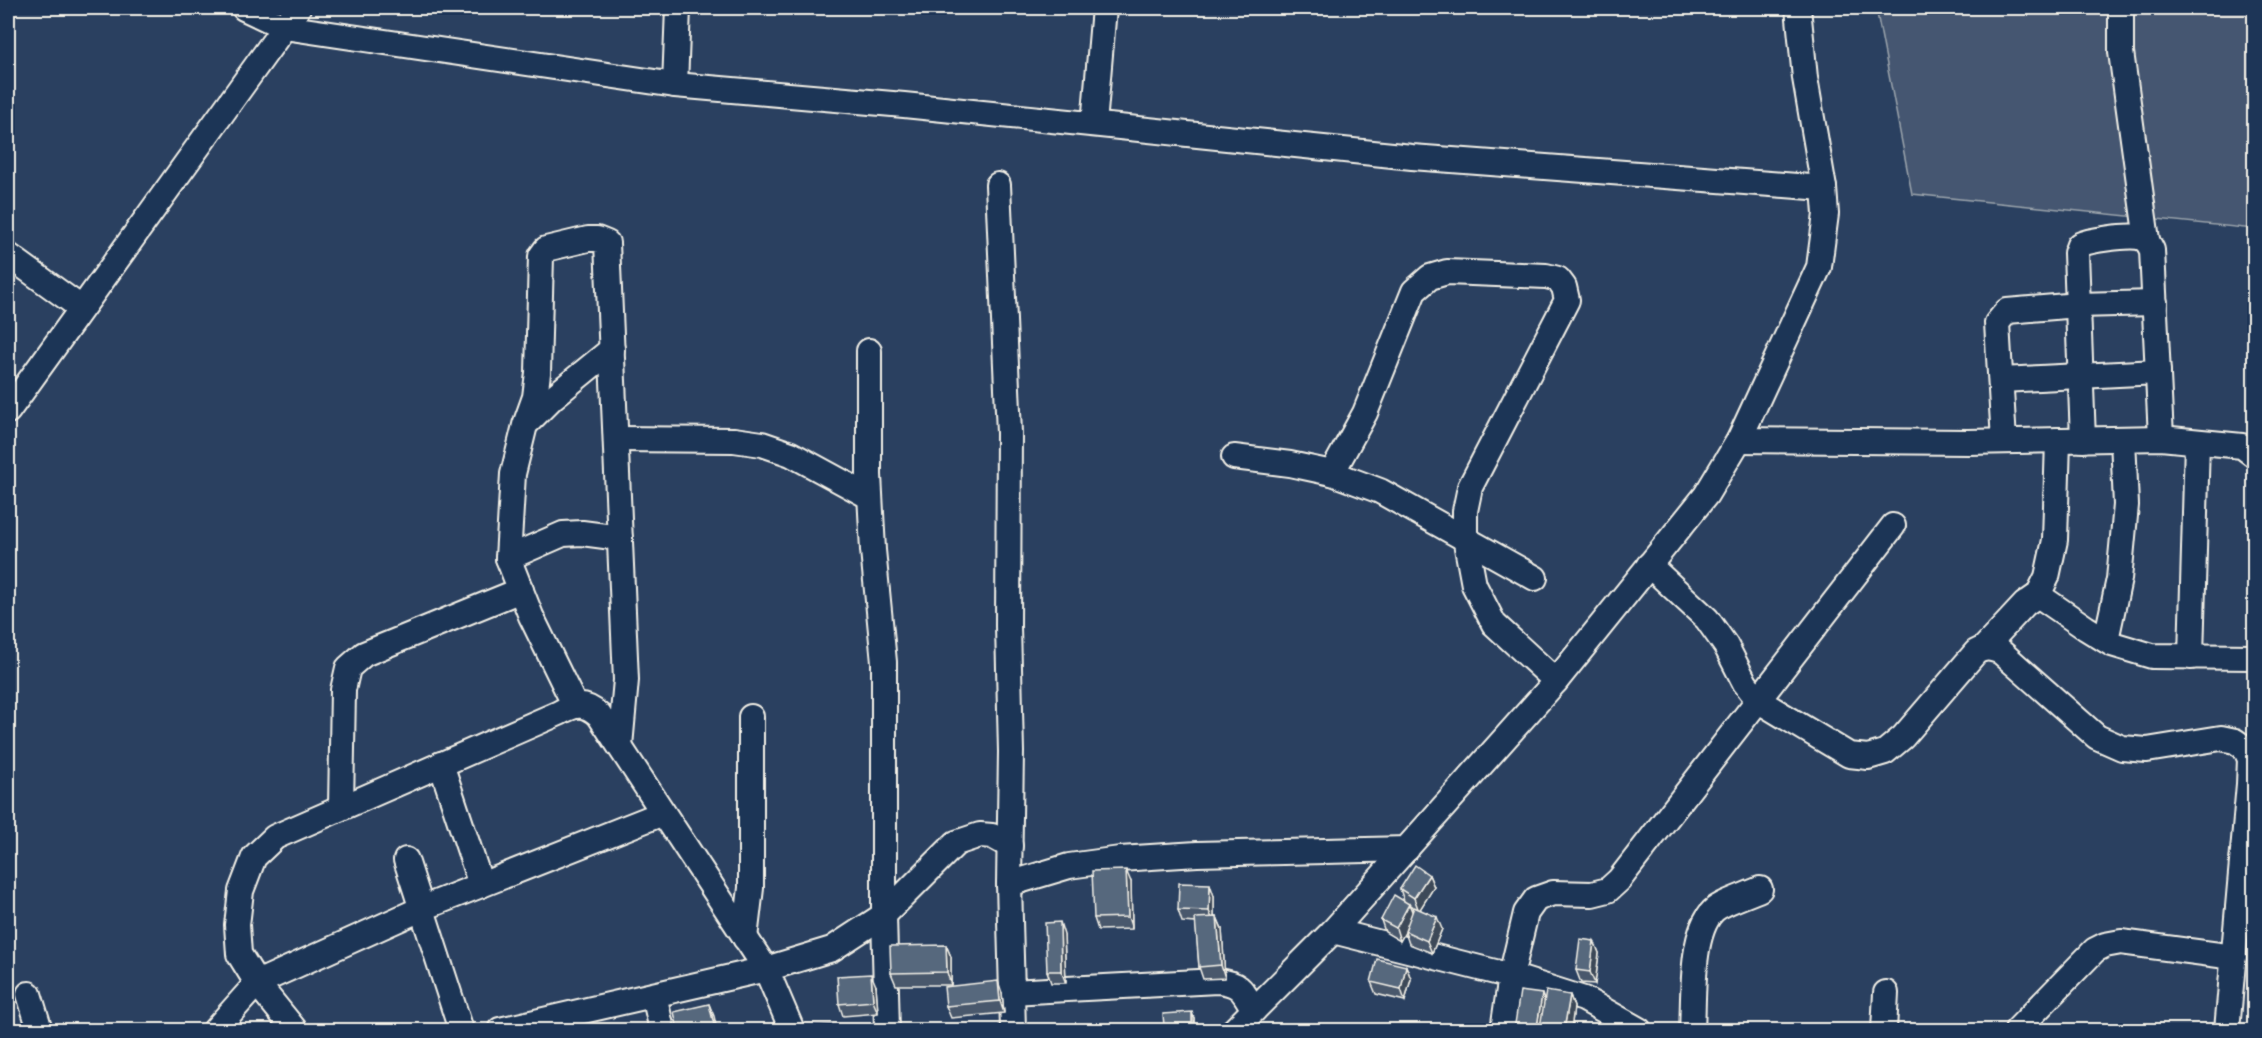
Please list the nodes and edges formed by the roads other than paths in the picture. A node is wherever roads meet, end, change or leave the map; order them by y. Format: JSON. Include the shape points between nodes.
{"nodes":[{"id":1,"x":244,"y":8,"type":"edge"},
{"id":2,"x":298,"y":8,"type":"edge"},
{"id":3,"x":678,"y":8,"type":"edge"},
{"id":4,"x":1104,"y":8,"type":"edge"},
{"id":5,"x":1798,"y":8,"type":"edge"},
{"id":6,"x":2121,"y":8,"type":"edge"},
{"id":7,"x":285,"y":27,"type":"junction"},
{"id":8,"x":675,"y":85,"type":"junction"},
{"id":9,"x":1094,"y":124,"type":"junction"},
{"id":10,"x":998,"y":185,"type":"dead end"},
{"id":11,"x":1824,"y":188,"type":"junction"},
{"id":12,"x":2147,"y":240,"type":"junction"},
{"id":13,"x":8,"y":255,"type":"edge"},
{"id":14,"x":2155,"y":303,"type":"junction"},
{"id":15,"x":2078,"y":305,"type":"junction"},
{"id":16,"x":81,"y":308,"type":"junction"},
{"id":17,"x":612,"y":349,"type":"junction"},
{"id":18,"x":870,"y":351,"type":"dead end"},
{"id":19,"x":2158,"y":372,"type":"junction"},
{"id":20,"x":2080,"y":375,"type":"junction"},
{"id":21,"x":2001,"y":380,"type":"junction"},
{"id":22,"x":8,"y":411,"type":"edge"},
{"id":23,"x":525,"y":425,"type":"junction"},
{"id":24,"x":2161,"y":438,"type":"junction"},
{"id":25,"x":616,"y":439,"type":"junction"},
{"id":26,"x":2123,"y":439,"type":"junction"},
{"id":27,"x":1739,"y":440,"type":"junction"},
{"id":28,"x":2058,"y":440,"type":"junction"},
{"id":29,"x":2083,"y":440,"type":"junction"},
{"id":30,"x":2004,"y":441,"type":"junction"},
{"id":31,"x":2197,"y":442,"type":"junction"},
{"id":32,"x":2254,"y":455,"type":"edge"},
{"id":33,"x":1234,"y":458,"type":"dead end"},
{"id":34,"x":1332,"y":473,"type":"junction"},
{"id":35,"x":870,"y":496,"type":"junction"},
{"id":36,"x":1893,"y":526,"type":"dead end"},
{"id":37,"x":1465,"y":537,"type":"junction"},
{"id":38,"x":620,"y":538,"type":"junction"},
{"id":39,"x":508,"y":558,"type":"junction"},
{"id":40,"x":1650,"y":565,"type":"junction"},
{"id":41,"x":1535,"y":578,"type":"dead end"},
{"id":42,"x":521,"y":590,"type":"junction"},
{"id":43,"x":2038,"y":595,"type":"junction"},
{"id":44,"x":2106,"y":640,"type":"junction"},
{"id":45,"x":1984,"y":648,"type":"junction"},
{"id":46,"x":2191,"y":657,"type":"junction"},
{"id":47,"x":2254,"y":657,"type":"edge"},
{"id":48,"x":1556,"y":681,"type":"junction"},
{"id":49,"x":1759,"y":701,"type":"junction"},
{"id":50,"x":574,"y":704,"type":"junction"},
{"id":51,"x":751,"y":717,"type":"dead end"},
{"id":52,"x":620,"y":746,"type":"junction"},
{"id":53,"x":441,"y":764,"type":"junction"},
{"id":54,"x":341,"y":807,"type":"junction"},
{"id":55,"x":663,"y":813,"type":"junction"},
{"id":56,"x":1010,"y":846,"type":"junction"},
{"id":57,"x":1407,"y":849,"type":"junction"},
{"id":58,"x":406,"y":860,"type":"dead end"},
{"id":59,"x":1009,"y":884,"type":"junction"},
{"id":60,"x":481,"y":885,"type":"junction"},
{"id":61,"x":1760,"y":889,"type":"dead end"},
{"id":62,"x":423,"y":908,"type":"junction"},
{"id":63,"x":884,"y":915,"type":"junction"},
{"id":64,"x":1333,"y":931,"type":"junction"},
{"id":65,"x":745,"y":938,"type":"junction"},
{"id":66,"x":2234,"y":957,"type":"junction"},
{"id":67,"x":766,"y":969,"type":"junction"},
{"id":68,"x":1511,"y":976,"type":"junction"},
{"id":69,"x":257,"y":983,"type":"junction"},
{"id":70,"x":1011,"y":992,"type":"junction"},
{"id":71,"x":29,"y":993,"type":"dead end"},
{"id":72,"x":1886,"y":993,"type":"dead end"},
{"id":73,"x":654,"y":995,"type":"junction"},
{"id":74,"x":1254,"y":1010,"type":"junction"},
{"id":75,"x":39,"y":1030,"type":"edge"},
{"id":76,"x":215,"y":1030,"type":"edge"},
{"id":77,"x":295,"y":1030,"type":"edge"},
{"id":78,"x":461,"y":1030,"type":"edge"},
{"id":79,"x":500,"y":1030,"type":"edge"},
{"id":80,"x":662,"y":1030,"type":"edge"},
{"id":81,"x":792,"y":1030,"type":"edge"},
{"id":82,"x":887,"y":1030,"type":"edge"},
{"id":83,"x":1013,"y":1030,"type":"edge"},
{"id":84,"x":1234,"y":1030,"type":"edge"},
{"id":85,"x":1503,"y":1030,"type":"edge"},
{"id":86,"x":1639,"y":1030,"type":"edge"},
{"id":87,"x":1692,"y":1030,"type":"edge"},
{"id":88,"x":1884,"y":1030,"type":"edge"},
{"id":89,"x":2017,"y":1030,"type":"edge"},
{"id":90,"x":2227,"y":1030,"type":"edge"}],
"edges":[{"from":1,"to":7,"type":"street"},
{"from":2,"to":7,"type":"street"},
{"from":3,"to":8,"type":"street"},
{"from":4,"to":9,"type":"street"},
{"from":5,"to":11,"type":"street","via":[[1805,78]]},
{"from":6,"to":12,"type":"street","via":[[2121,52]]},
{"from":7,"to":8,"type":"street"},
{"from":7,"to":16,"type":"street"},
{"from":8,"to":9,"type":"street"},
{"from":9,"to":11,"type":"street","via":[[1412,157]]},
{"from":10,"to":56,"type":"street","via":[[1010,433]]},
{"from":11,"to":27,"type":"street","via":[[1826,214],[1819,267]]},
{"from":12,"to":14,"type":"street","via":[[2152,250]]},
{"from":12,"to":15,"type":"street","via":[[2139,237],[2079,245]]},
{"from":13,"to":16,"type":"street"},
{"from":14,"to":15,"type":"street"},
{"from":14,"to":19,"type":"street"},
{"from":15,"to":20,"type":"street"},
{"from":15,"to":21,"type":"street","via":[[2007,311],[2001,316],[1997,323]]},
{"from":16,"to":22,"type":"street"},
{"from":17,"to":23,"type":"street"},
{"from":17,"to":23,"type":"street","via":[[607,243],[588,239],[546,249],[541,256],[538,373]]},
{"from":17,"to":25,"type":"street"},
{"from":18,"to":35,"type":"street"},
{"from":19,"to":20,"type":"street"},
{"from":19,"to":24,"type":"street"},
{"from":20,"to":21,"type":"street"},
{"from":20,"to":29,"type":"street"},
{"from":21,"to":30,"type":"street"},
{"from":23,"to":39,"type":"street","via":[[513,474]]},
{"from":24,"to":26,"type":"street"},
{"from":24,"to":31,"type":"street"},
{"from":25,"to":35,"type":"street","via":[[734,440],[762,444],[791,454]]},
{"from":25,"to":38,"type":"street"},
{"from":26,"to":29,"type":"street"},
{"from":26,"to":44,"type":"street","via":[[2126,505],[2119,579]]},
{"from":27,"to":30,"type":"street"},
{"from":27,"to":40,"type":"street","via":[[1706,495]]},
{"from":28,"to":29,"type":"street"},
{"from":28,"to":30,"type":"street"},
{"from":28,"to":43,"type":"street","via":[[2055,540],[2047,577]]},
{"from":31,"to":32,"type":"street","via":[[2242,446]]},
{"from":31,"to":46,"type":"street"},
{"from":33,"to":34,"type":"street"},
{"from":34,"to":37,"type":"street","via":[[1380,491]]},
{"from":34,"to":37,"type":"street","via":[[1365,413],[1414,291],[1430,277],[1447,272],[1558,279],[1567,300],[1470,488]]},
{"from":35,"to":63,"type":"street","via":[[884,662]]},
{"from":36,"to":49,"type":"street"},
{"from":37,"to":41,"type":"street"},
{"from":37,"to":48,"type":"street","via":[[1474,585],[1494,624]]},
{"from":38,"to":39,"type":"street","via":[[582,532],[563,534]]},
{"from":38,"to":52,"type":"street","via":[[626,680]]},
{"from":39,"to":42,"type":"street"},
{"from":40,"to":48,"type":"street"},
{"from":40,"to":49,"type":"street","via":[[1707,619]]},
{"from":42,"to":50,"type":"street"},
{"from":42,"to":54,"type":"street","via":[[364,654],[348,668],[343,690]]},
{"from":43,"to":44,"type":"street"},
{"from":43,"to":45,"type":"street"},
{"from":44,"to":46,"type":"street","via":[[2152,656]]},
{"from":45,"to":49,"type":"street","via":[[1976,652],[1903,737],[1885,752],[1868,757],[1849,754]]},
{"from":45,"to":66,"type":"street","via":[[2001,652],[2097,737],[2122,748],[2147,750],[2222,738],[2245,748],[2250,759],[2249,784]]},
{"from":46,"to":47,"type":"street"},
{"from":48,"to":57,"type":"street"},
{"from":49,"to":68,"type":"street","via":[[1608,890],[1592,894],[1553,893],[1536,899],[1526,913]]},
{"from":50,"to":52,"type":"street","via":[[590,706],[599,714]]},
{"from":50,"to":53,"type":"street"},
{"from":51,"to":65,"type":"street","via":[[751,888]]},
{"from":52,"to":55,"type":"street"},
{"from":53,"to":54,"type":"street"},
{"from":53,"to":60,"type":"street"},
{"from":54,"to":69,"type":"street","via":[[275,837],[254,857],[242,891],[237,925],[239,954]]},
{"from":55,"to":60,"type":"street"},
{"from":55,"to":65,"type":"street"},
{"from":56,"to":59,"type":"street"},
{"from":56,"to":63,"type":"street","via":[[992,836],[980,835],[956,843]]},
{"from":57,"to":59,"type":"street","via":[[1120,859],[1068,866]]},
{"from":57,"to":64,"type":"street"},
{"from":58,"to":62,"type":"street"},
{"from":59,"to":70,"type":"street"},
{"from":60,"to":62,"type":"street"},
{"from":61,"to":87,"type":"street","via":[[1714,910],[1703,924],[1697,944]]},
{"from":62,"to":69,"type":"street"},
{"from":62,"to":78,"type":"street"},
{"from":63,"to":67,"type":"street","via":[[832,949]]},
{"from":63,"to":82,"type":"street"},
{"from":64,"to":68,"type":"street"},
{"from":64,"to":74,"type":"street"},
{"from":65,"to":67,"type":"street"},
{"from":66,"to":89,"type":"street","via":[[2121,942],[2105,945],[2095,950]]},
{"from":66,"to":90,"type":"street"},
{"from":67,"to":73,"type":"street"},
{"from":67,"to":81,"type":"street"},
{"from":68,"to":85,"type":"street"},
{"from":68,"to":86,"type":"street","via":[[1584,999]]},
{"from":69,"to":76,"type":"street"},
{"from":69,"to":77,"type":"street"},
{"from":70,"to":74,"type":"street","via":[[1232,982]]},
{"from":70,"to":83,"type":"street"},
{"from":71,"to":75,"type":"street"},
{"from":72,"to":88,"type":"street"},
{"from":73,"to":79,"type":"street"},
{"from":73,"to":80,"type":"street"},
{"from":74,"to":84,"type":"street"}]}
